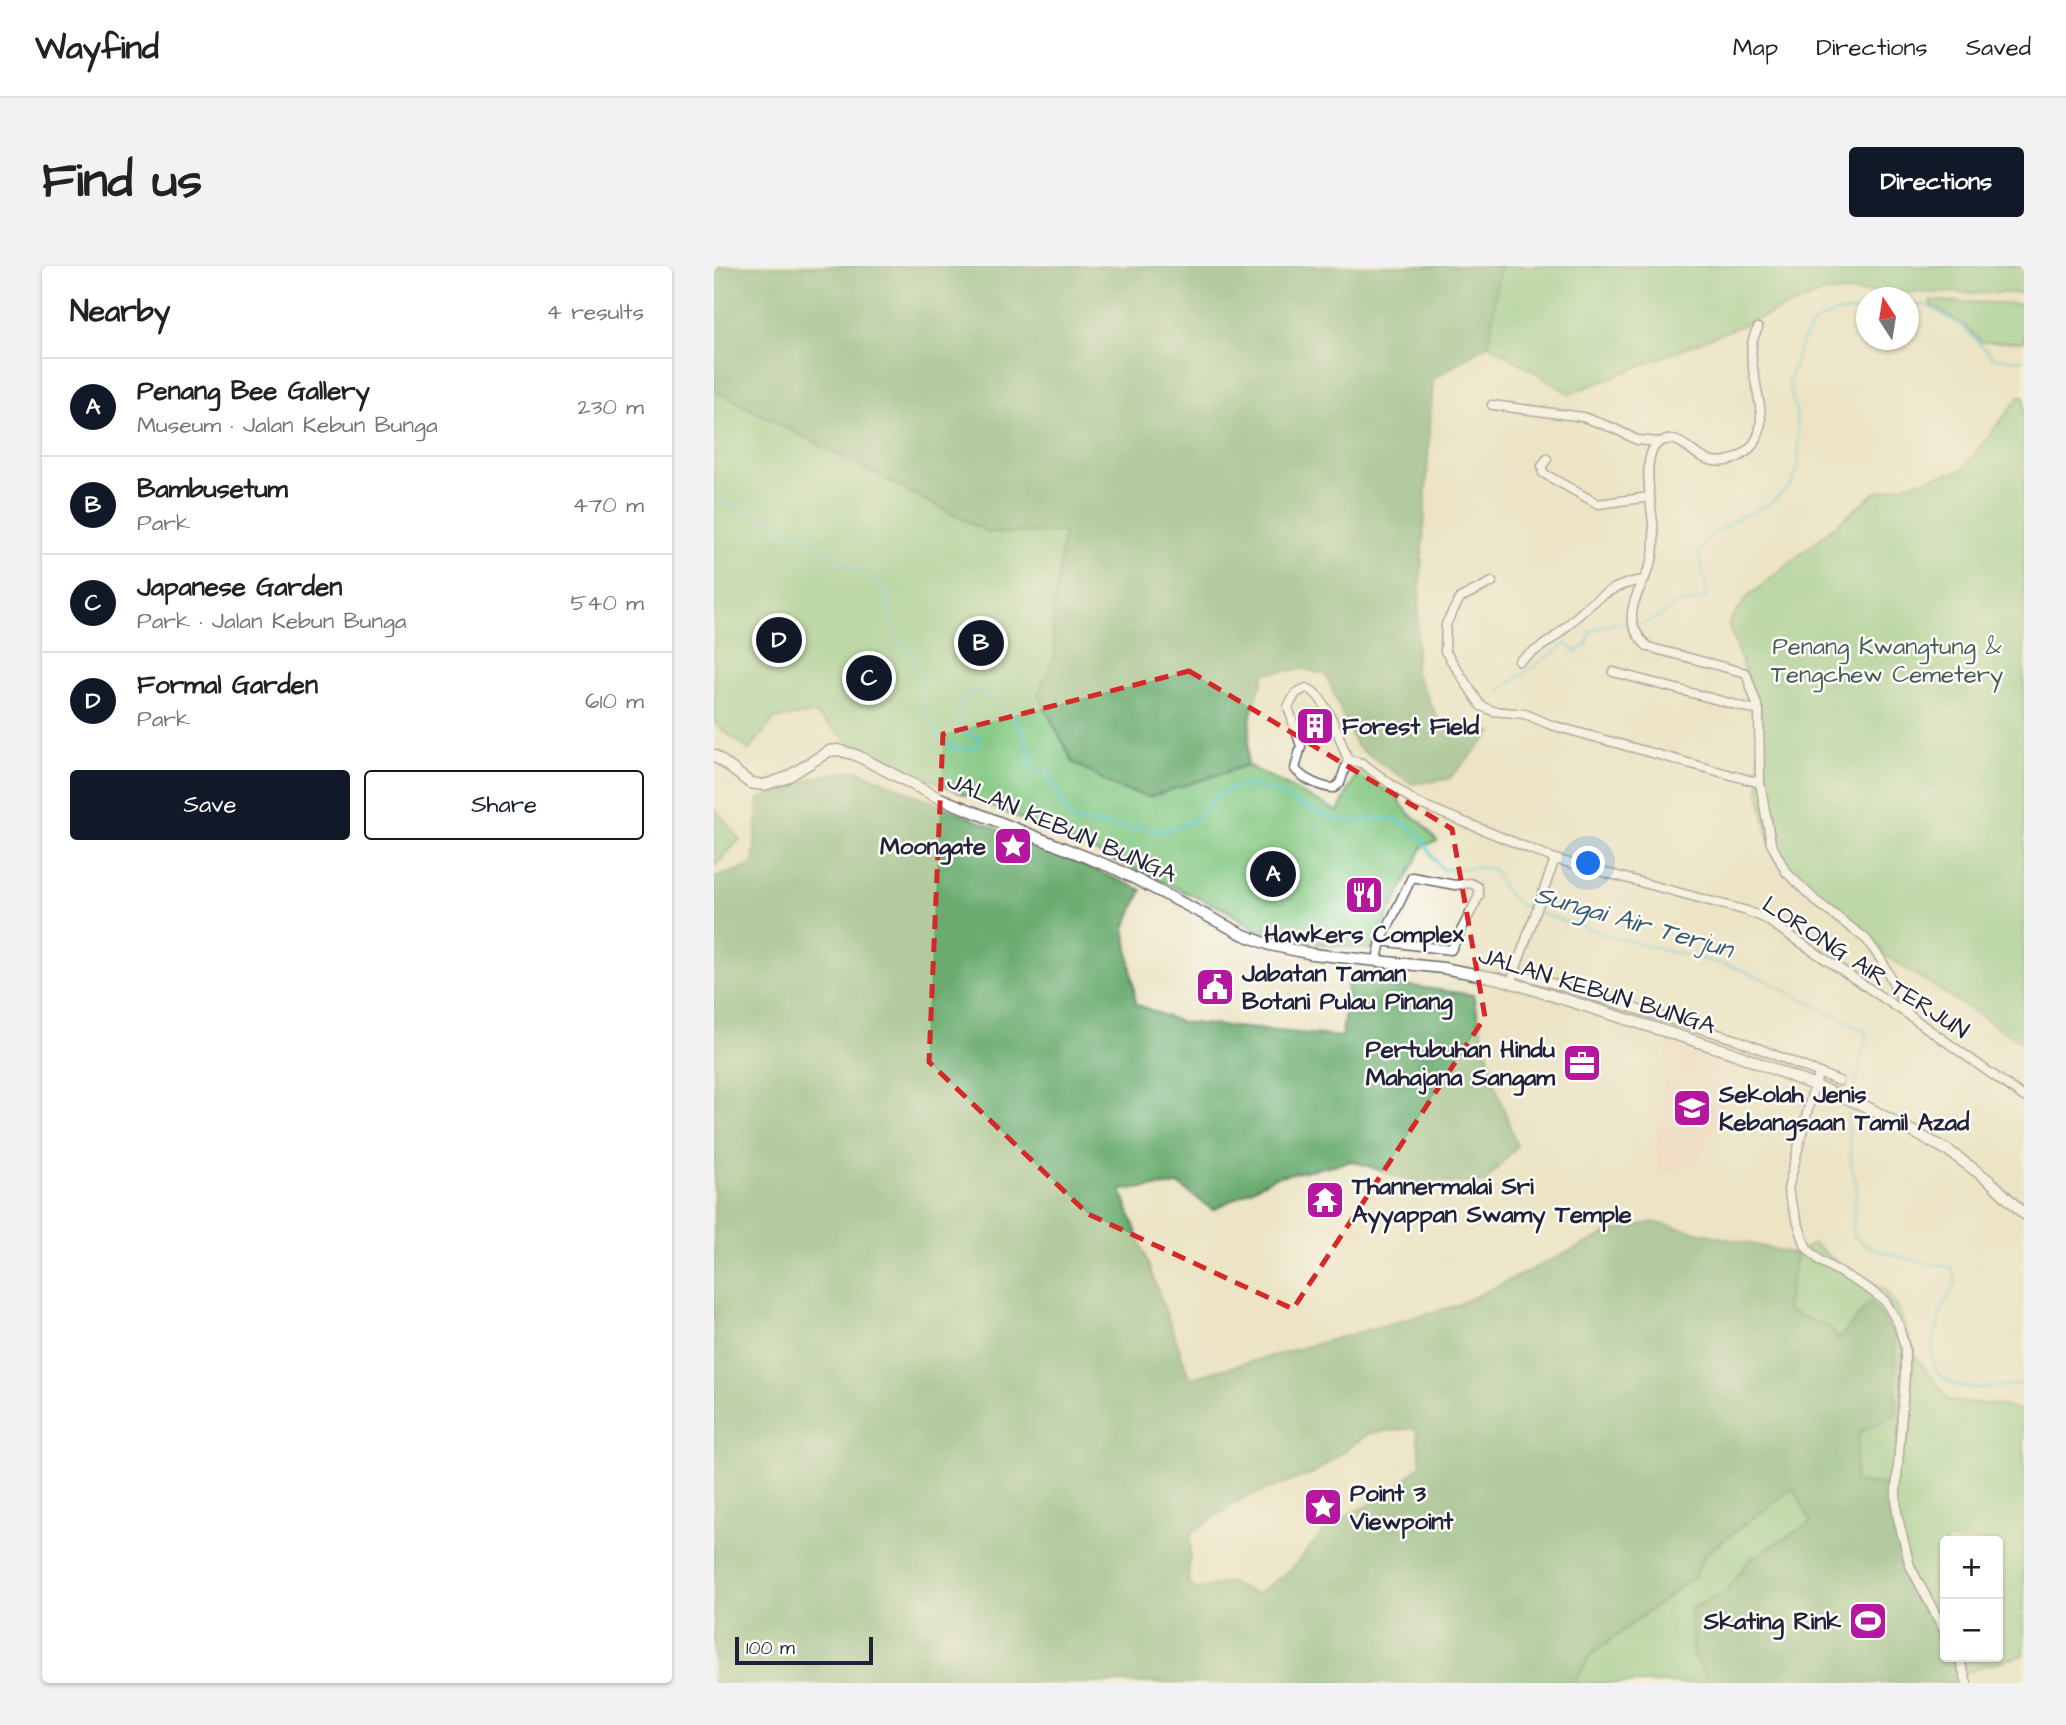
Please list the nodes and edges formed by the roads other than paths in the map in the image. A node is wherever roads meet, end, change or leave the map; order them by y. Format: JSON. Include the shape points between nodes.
{"nodes":[{"id":1,"x":1758,"y":328,"type":"dead end"},
{"id":2,"x":1492,"y":405,"type":"dead end"},
{"id":3,"x":1637,"y":440,"type":"junction"},
{"id":4,"x":1659,"y":442,"type":"junction"},
{"id":5,"x":1649,"y":455,"type":"junction"},
{"id":6,"x":1547,"y":459,"type":"dead end"},
{"id":7,"x":1650,"y":497,"type":"junction"},
{"id":8,"x":1644,"y":580,"type":"junction"},
{"id":9,"x":1492,"y":582,"type":"dead end"},
{"id":10,"x":1519,"y":661,"type":"dead end"},
{"id":11,"x":1614,"y":673,"type":"dead end"},
{"id":12,"x":1759,"y":711,"type":"junction"},
{"id":13,"x":714,"y":755,"type":"edge"},
{"id":14,"x":1348,"y":760,"type":"junction"},
{"id":15,"x":1760,"y":783,"type":"junction"},
{"id":16,"x":1555,"y":859,"type":"junction"},
{"id":17,"x":1381,"y":941,"type":"junction"},
{"id":18,"x":1377,"y":960,"type":"junction"},
{"id":19,"x":1513,"y":977,"type":"junction"},
{"id":20,"x":1910,"y":1016,"type":"junction"},
{"id":21,"x":1821,"y":1073,"type":"junction"},
{"id":22,"x":1839,"y":1081,"type":"dead end"},
{"id":23,"x":1814,"y":1085,"type":"junction"},
{"id":24,"x":2024,"y":1097,"type":"edge"},
{"id":25,"x":2024,"y":1214,"type":"edge"},
{"id":26,"x":1940,"y":1623,"type":"edge"},
{"id":27,"x":1961,"y":1662,"type":"edge"},
{"id":28,"x":1967,"y":1683,"type":"edge"}],
"edges":[{"from":1,"to":4,"type":"street","via":[[1753,353],[1761,422],[1748,451],[1733,460],[1715,461],[1681,442]]},
{"from":2,"to":3,"type":"street","via":[[1583,417]]},
{"from":3,"to":4,"type":"street"},
{"from":3,"to":5,"type":"street"},
{"from":4,"to":5,"type":"street"},
{"from":5,"to":7,"type":"street"},
{"from":6,"to":7,"type":"street","via":[[1543,473],[1598,504]]},
{"from":7,"to":8,"type":"street","via":[[1655,526],[1653,557]]},
{"from":8,"to":10,"type":"street","via":[[1609,589],[1555,637]]},
{"from":8,"to":12,"type":"street","via":[[1634,600],[1632,621],[1637,637],[1648,647],[1746,673]]},
{"from":9,"to":15,"type":"street","via":[[1460,598],[1446,624],[1445,651],[1481,706],[1525,714]]},
{"from":11,"to":12,"type":"street"},
{"from":12,"to":15,"type":"street"},
{"from":13,"to":18,"type":"street","name":"JALAN KEBUN BUNGA","via":[[750,783],[764,785],[786,778],[829,751],[856,755],[937,797],[1116,869],[1244,935],[1312,954]]},
{"from":14,"to":14,"type":"street","via":[[1317,694],[1306,688],[1296,693],[1288,706],[1301,746],[1294,766],[1297,772],[1335,788]]},
{"from":14,"to":16,"type":"street","name":"LORONG AIR TERJUN","via":[[1362,763],[1415,802]]},
{"from":15,"to":20,"type":"street","via":[[1771,843],[1786,872],[1866,939]]},
{"from":16,"to":19,"type":"street"},
{"from":16,"to":20,"type":"street","name":"LORONG AIR TERJUN","via":[[1764,918]]},
{"from":17,"to":17,"type":"street","via":[[1410,879],[1478,887],[1479,896],[1450,950]]},
{"from":17,"to":18,"type":"street"},
{"from":18,"to":19,"type":"street","name":"JALAN KEBUN BUNGA"},
{"from":19,"to":21,"type":"street","via":[[1738,1040]]},
{"from":19,"to":23,"type":"street","name":"JALAN KEBUN BUNGA"},
{"from":20,"to":24,"type":"street","name":"LORONG AIR TERJUN"},
{"from":21,"to":22,"type":"street"},
{"from":21,"to":23,"type":"street"},
{"from":23,"to":25,"type":"street","name":"JALAN KEBUN BUNGA","via":[[1863,1105],[1949,1151],[1992,1182]]},
{"from":23,"to":26,"type":"street","via":[[1788,1189],[1790,1199],[1806,1248],[1885,1301],[1898,1323],[1905,1348],[1897,1514],[1909,1566]]},
{"from":27,"to":28,"type":"street"}]}
